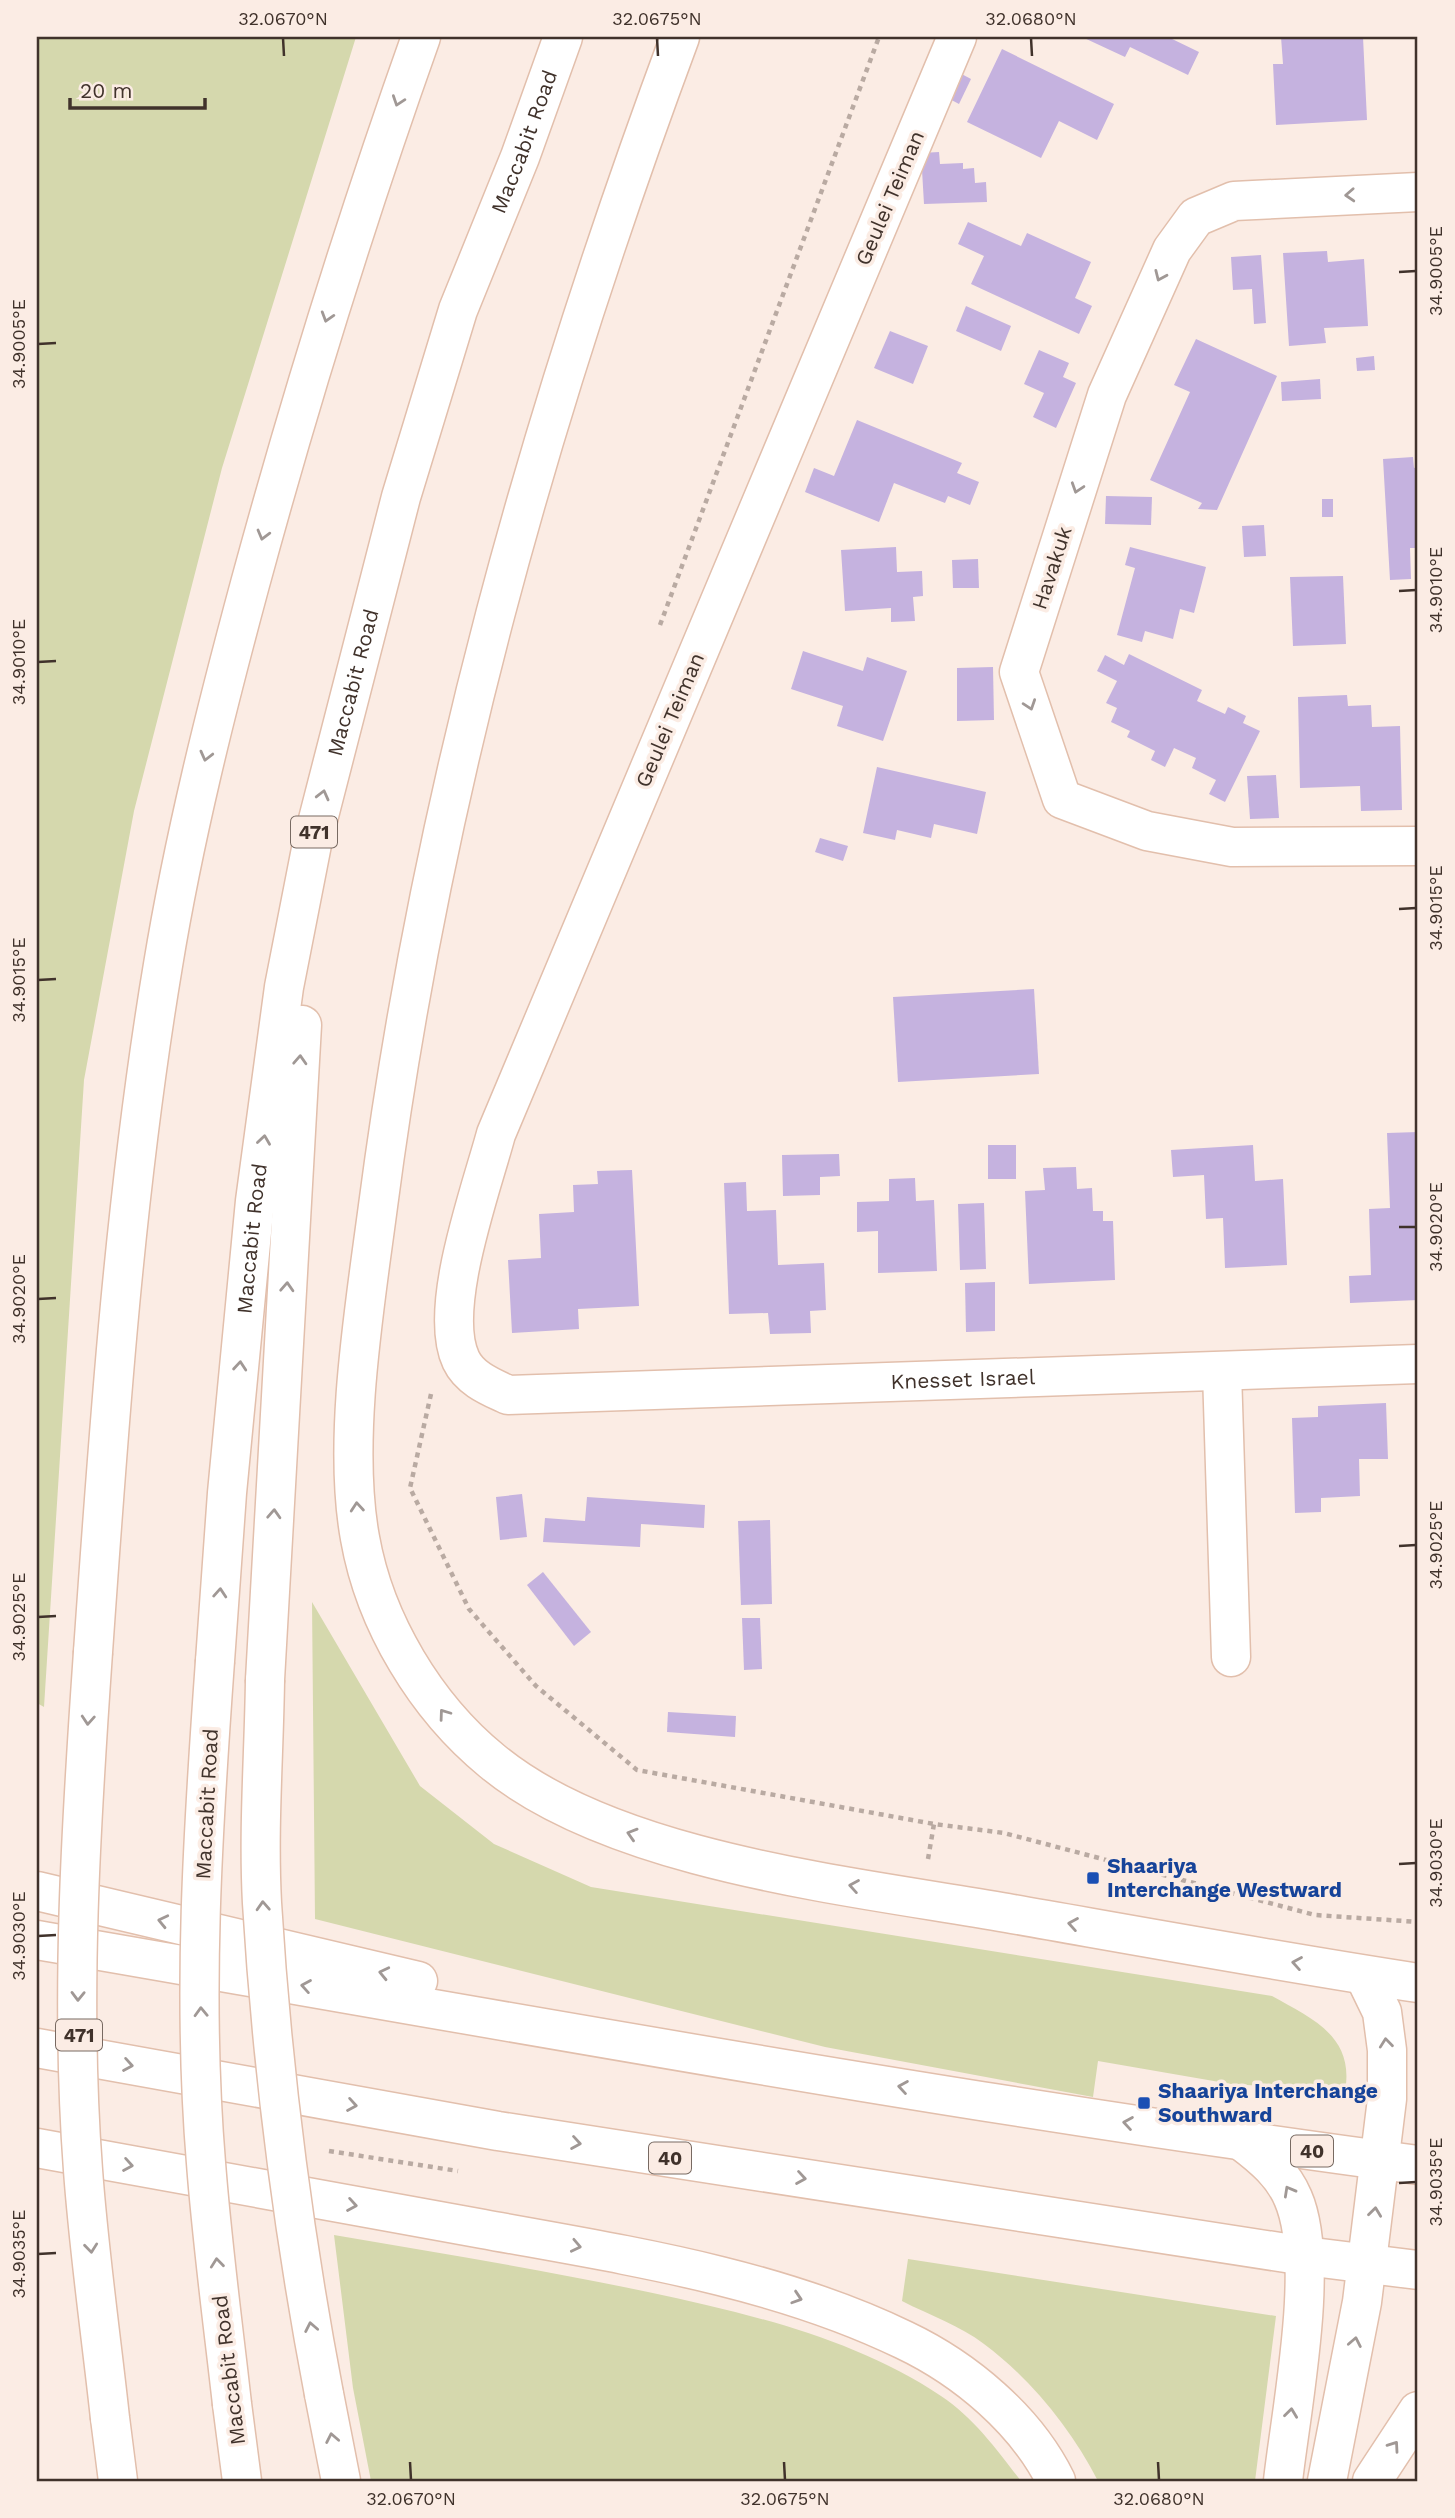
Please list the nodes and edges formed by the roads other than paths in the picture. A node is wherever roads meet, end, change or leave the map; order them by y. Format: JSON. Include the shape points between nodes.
{"nodes":[{"id":1,"x":421,"y":37,"type":"edge"},
{"id":2,"x":563,"y":37,"type":"edge"},
{"id":3,"x":680,"y":37,"type":"edge"},
{"id":4,"x":957,"y":37,"type":"edge"},
{"id":5,"x":1418,"y":192,"type":"edge"},
{"id":6,"x":313,"y":839,"type":"junction"},
{"id":7,"x":1418,"y":846,"type":"edge"},
{"id":8,"x":1418,"y":1364,"type":"edge"},
{"id":9,"x":1222,"y":1372,"type":"junction"},
{"id":10,"x":508,"y":1395,"type":"joint"},
{"id":11,"x":1231,"y":1657,"type":"dead end"},
{"id":12,"x":37,"y":1891,"type":"edge"},
{"id":13,"x":37,"y":1940,"type":"edge"},
{"id":14,"x":1364,"y":1975,"type":"junction"},
{"id":15,"x":1418,"y":1983,"type":"edge"},
{"id":16,"x":37,"y":2048,"type":"edge"},
{"id":17,"x":784,"y":2068,"type":"junction"},
{"id":18,"x":1243,"y":2142,"type":"junction"},
{"id":19,"x":37,"y":2148,"type":"edge"},
{"id":20,"x":1381,"y":2160,"type":"junction"},
{"id":21,"x":1418,"y":2165,"type":"edge"},
{"id":22,"x":1305,"y":2256,"type":"junction"},
{"id":23,"x":1368,"y":2264,"type":"junction"},
{"id":24,"x":1418,"y":2270,"type":"edge"},
{"id":25,"x":1418,"y":2411,"type":"edge"},
{"id":26,"x":118,"y":2481,"type":"edge"},
{"id":27,"x":242,"y":2481,"type":"edge"},
{"id":28,"x":341,"y":2481,"type":"edge"},
{"id":29,"x":1056,"y":2481,"type":"edge"},
{"id":30,"x":1283,"y":2481,"type":"edge"},
{"id":31,"x":1327,"y":2481,"type":"edge"},
{"id":32,"x":1373,"y":2481,"type":"edge"}],
"edges":[{"from":1,"to":26,"type":"main road","number":"471","one_way":true,"bridge":true,"via":[[341,274],[231,653],[162,966],[134,1187],[105,1482],[82,1812],[78,2002],[83,2169]]},
{"from":6,"to":2,"type":"main road","name":"Maccabit Road","number":"471","one_way":true,"via":[[397,510],[458,310]]},
{"from":14,"to":3,"type":"main road","one_way":true,"via":[[855,1886],[712,1858],[617,1829],[562,1807],[496,1765],[449,1722],[409,1664],[375,1594],[360,1537],[354,1469],[358,1380],[388,1130],[411,985],[478,671],[522,514],[594,278]]},
{"from":4,"to":10,"type":"main road","name":"Geulei Teiman","via":[[496,1134],[453,1299],[454,1338],[462,1363],[481,1382]]},
{"from":5,"to":7,"type":"main road","name":"Havakuk","one_way":true,"via":[[1234,201],[1196,217],[1172,250],[1107,395],[1019,672],[1062,799],[1147,831],[1232,847]]},
{"from":27,"to":6,"type":"main road","name":"Maccabit Road","number":"471","one_way":true,"bridge":true,"via":[[206,2161],[200,2002],[204,1818],[227,1493],[256,1201],[284,987]]},
{"from":28,"to":6,"type":"main road","one_way":true,"bridge":true,"via":[[303,2288],[282,2142],[264,1928],[265,1680]]},
{"from":8,"to":9,"type":"main road","name":"Knesset Israel"},
{"from":9,"to":10,"type":"main road","name":"Knesset Israel"},
{"from":9,"to":11,"type":"main road"},
{"from":17,"to":12,"type":"main road","one_way":true},
{"from":17,"to":13,"type":"main road","number":"40","one_way":true},
{"from":14,"to":15,"type":"main road"},
{"from":20,"to":14,"type":"main road","one_way":true,"via":[[1387,2050],[1382,2012]]},
{"from":16,"to":22,"type":"main road","number":"40","one_way":true,"via":[[498,2131]]},
{"from":18,"to":17,"type":"main road","number":"40","one_way":true},
{"from":18,"to":20,"type":"main road","number":"40"},
{"from":22,"to":18,"type":"main road","one_way":true,"via":[[1293,2198],[1280,2176]]},
{"from":19,"to":29,"type":"main road","one_way":true,"via":[[556,2242],[755,2285],[828,2308],[905,2340],[961,2373],[1010,2418]]},
{"from":20,"to":21,"type":"main road","number":"40"},
{"from":23,"to":20,"type":"main road","one_way":true},
{"from":22,"to":23,"type":"main road","number":"40"},
{"from":30,"to":22,"type":"main road","one_way":true,"via":[[1305,2297]]},
{"from":23,"to":24,"type":"main road","number":"40"},
{"from":31,"to":23,"type":"main road","one_way":true},
{"from":32,"to":25,"type":"main road","one_way":true}]}
